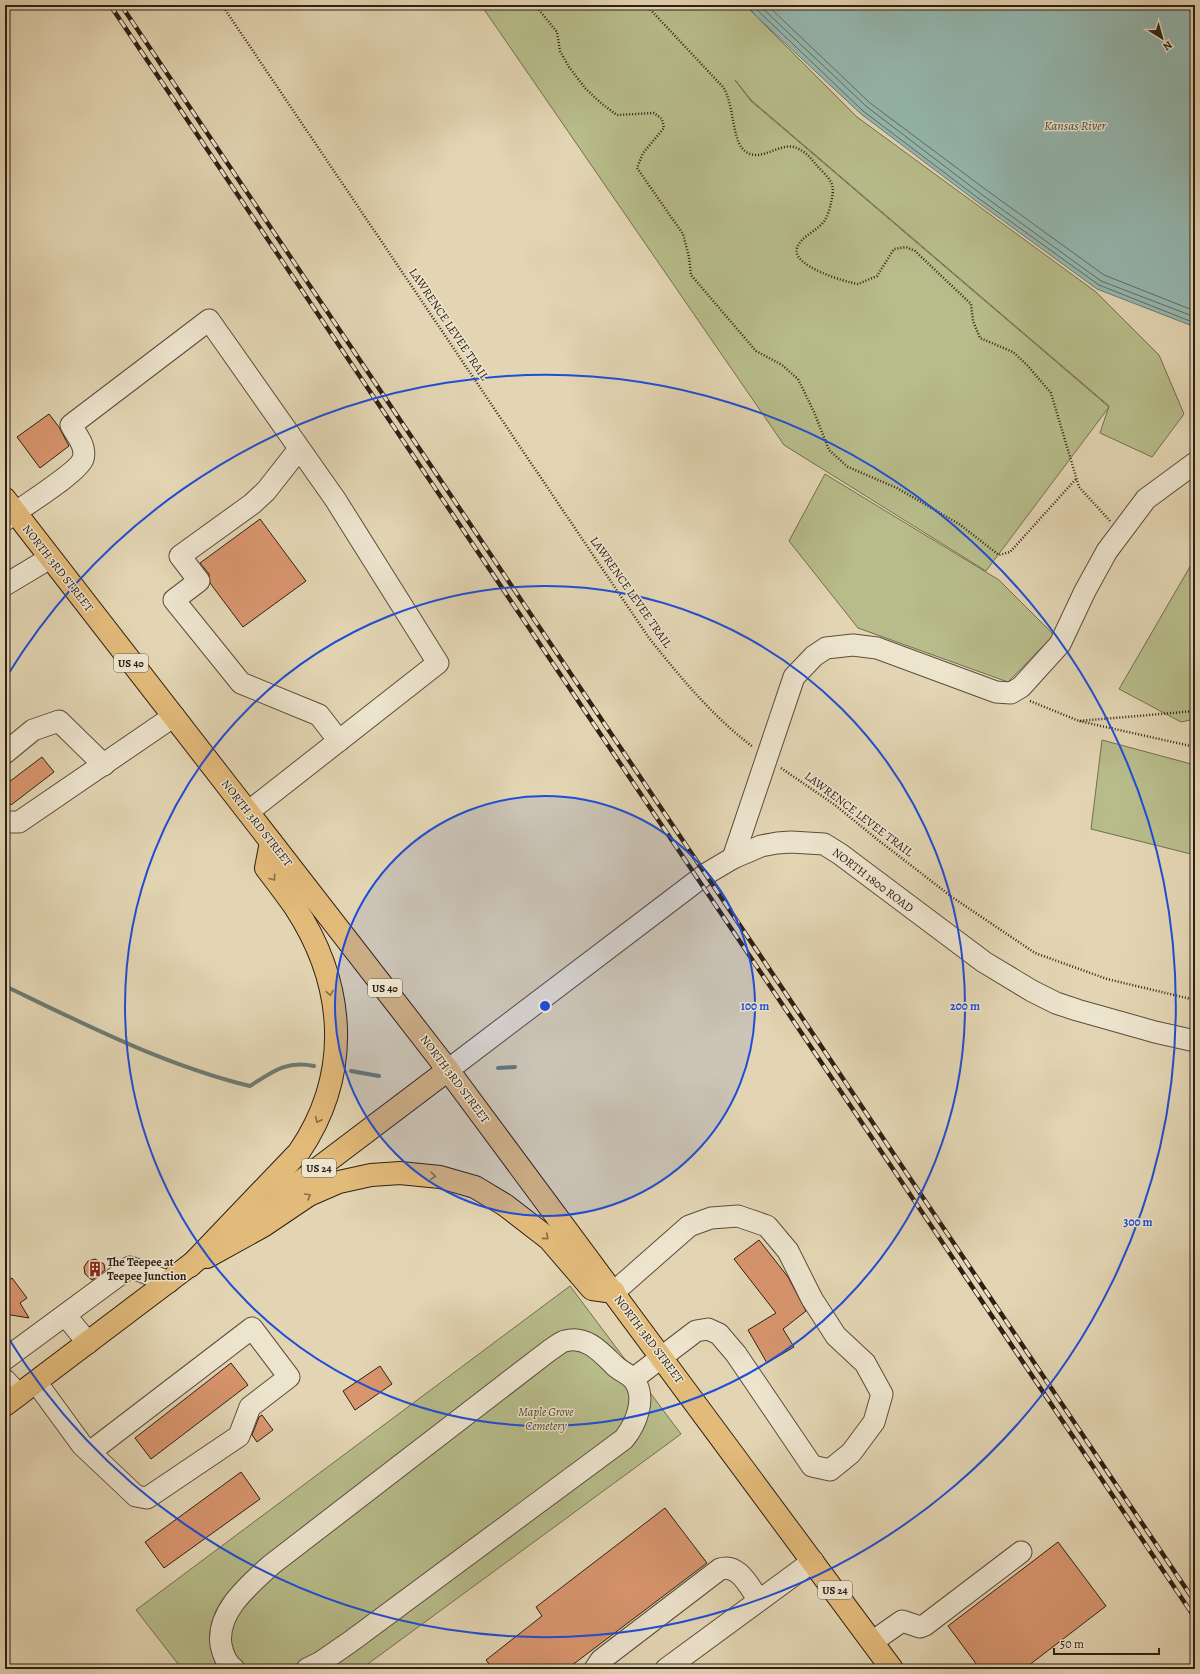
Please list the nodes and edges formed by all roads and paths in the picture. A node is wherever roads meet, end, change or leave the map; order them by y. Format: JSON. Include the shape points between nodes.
{"nodes":[{"id":1,"x":222,"y":5,"type":"edge"},
{"id":2,"x":535,"y":5,"type":"edge"},
{"id":3,"x":562,"y":5,"type":"edge"},
{"id":4,"x":646,"y":5,"type":"edge"},
{"id":5,"x":299,"y":449,"type":"junction"},
{"id":6,"x":1195,"y":463,"type":"edge"},
{"id":7,"x":1076,"y":479,"type":"junction"},
{"id":8,"x":8,"y":510,"type":"edge"},
{"id":9,"x":1121,"y":533,"type":"junction"},
{"id":10,"x":50,"y":558,"type":"junction"},
{"id":11,"x":5,"y":585,"type":"edge"},
{"id":12,"x":1011,"y":693,"type":"junction"},
{"id":13,"x":1195,"y":711,"type":"edge"},
{"id":14,"x":174,"y":716,"type":"junction"},
{"id":15,"x":1079,"y":721,"type":"junction"},
{"id":16,"x":339,"y":741,"type":"junction"},
{"id":17,"x":1195,"y":747,"type":"edge"},
{"id":18,"x":5,"y":753,"type":"edge"},
{"id":19,"x":768,"y":758,"type":"junction"},
{"id":20,"x":104,"y":765,"type":"junction"},
{"id":21,"x":248,"y":812,"type":"junction"},
{"id":22,"x":5,"y":822,"type":"edge"},
{"id":23,"x":271,"y":842,"type":"junction"},
{"id":24,"x":733,"y":858,"type":"junction"},
{"id":25,"x":1195,"y":1000,"type":"edge"},
{"id":26,"x":1195,"y":1041,"type":"edge"},
{"id":27,"x":448,"y":1070,"type":"junction"},
{"id":28,"x":190,"y":1266,"type":"junction"},
{"id":29,"x":169,"y":1282,"type":"junction"},
{"id":30,"x":614,"y":1292,"type":"junction"},
{"id":31,"x":70,"y":1320,"type":"junction"},
{"id":32,"x":88,"y":1343,"type":"junction"},
{"id":33,"x":7,"y":1355,"type":"edge"},
{"id":34,"x":662,"y":1356,"type":"junction"},
{"id":35,"x":633,"y":1379,"type":"junction"},
{"id":36,"x":36,"y":1382,"type":"junction"},
{"id":37,"x":10,"y":1393,"type":"edge"},
{"id":38,"x":90,"y":1452,"type":"junction"},
{"id":39,"x":1021,"y":1552,"type":"dead end"},
{"id":40,"x":813,"y":1560,"type":"junction"},
{"id":41,"x":759,"y":1600,"type":"junction"},
{"id":42,"x":872,"y":1642,"type":"junction"},
{"id":43,"x":234,"y":1669,"type":"edge"},
{"id":44,"x":307,"y":1669,"type":"edge"},
{"id":45,"x":596,"y":1669,"type":"edge"},
{"id":46,"x":666,"y":1669,"type":"edge"},
{"id":47,"x":892,"y":1669,"type":"edge"}],
"edges":[{"from":1,"to":19,"type":"path","name":"LAWRENCE LEVEE TRAIL","via":[[650,638],[710,710],[730,730]]},
{"from":2,"to":3,"type":"path","via":[[543,8]]},
{"from":2,"to":7,"type":"path","via":[[558,32],[560,51],[569,67],[585,88],[602,104],[617,115],[654,113],[662,119],[664,128],[643,152],[637,168],[683,234],[691,275],[756,350],[782,365],[798,379],[829,450],[848,467],[897,488],[959,524],[999,555],[1010,552]]},
{"from":4,"to":7,"type":"path","via":[[724,87],[729,95],[742,148],[758,155],[793,147],[803,151],[832,184],[833,194],[825,221],[799,244],[796,253],[798,258],[814,269],[858,284],[877,276],[894,249],[906,247],[915,251],[971,304],[973,321],[980,338],[1013,352],[1028,365],[1051,394]]},
{"from":5,"to":8,"type":"street","via":[[209,320],[70,425],[84,447],[83,459],[70,474]]},
{"from":5,"to":16,"type":"street","via":[[335,500],[438,664]]},
{"from":5,"to":16,"type":"street","via":[[266,491],[252,504],[180,556],[199,581],[174,600],[241,683],[319,715]]},
{"from":6,"to":9,"type":"street","via":[[1146,499]]},
{"from":7,"to":9,"type":"path","via":[[1078,487]]},
{"from":8,"to":10,"type":"main road","name":"NORTH 3RD STREET","number":"US 40"},
{"from":9,"to":12,"type":"street","via":[[1107,551],[1085,591],[1060,644],[1022,687]]},
{"from":10,"to":11,"type":"street"},
{"from":10,"to":14,"type":"main road","name":"NORTH 3RD STREET","number":"US 40"},
{"from":12,"to":15,"type":"path"},
{"from":12,"to":19,"type":"street","via":[[996,692],[877,648],[853,645],[826,648],[814,656],[794,677]]},
{"from":13,"to":15,"type":"path"},
{"from":14,"to":20,"type":"street"},
{"from":14,"to":21,"type":"main road","name":"NORTH 3RD STREET","number":"US 40"},
{"from":15,"to":17,"type":"path"},
{"from":16,"to":21,"type":"street"},
{"from":18,"to":20,"type":"street","via":[[33,730],[59,721]]},
{"from":19,"to":24,"type":"street"},
{"from":19,"to":25,"type":"path","name":"LAWRENCE LEVEE TRAIL","via":[[835,805],[952,897],[1035,953],[1107,979]]},
{"from":20,"to":22,"type":"street","via":[[19,822]]},
{"from":21,"to":23,"type":"main road","name":"NORTH 3RD STREET","number":"US 40"},
{"from":23,"to":27,"type":"main road","name":"NORTH 3RD STREET","number":"US 40"},
{"from":23,"to":28,"type":"main road","one_way":true,"via":[[266,868],[295,908],[316,946],[328,978],[336,1020],[337,1047],[334,1070],[323,1110],[299,1152]]},
{"from":24,"to":26,"type":"street","name":"NORTH 1800 ROAD","via":[[761,846],[777,843],[824,844],[984,962],[1032,991],[1078,1010]]},
{"from":24,"to":27,"type":"street","name":"NORTH 1800 ROAD","via":[[699,879]]},
{"from":27,"to":28,"type":"main road","number":"US 24"},
{"from":27,"to":30,"type":"main road","name":"NORTH 3RD STREET","number":"US 24"},
{"from":28,"to":29,"type":"main road","number":"US 24"},
{"from":28,"to":30,"type":"main road","one_way":true,"via":[[263,1226],[315,1192],[339,1182],[371,1174],[400,1173],[440,1176],[475,1187],[505,1205],[549,1239],[592,1289]]},
{"from":29,"to":31,"type":"street","via":[[130,1267]]},
{"from":29,"to":32,"type":"main road","number":"US 24"},
{"from":30,"to":34,"type":"main road","name":"NORTH 3RD STREET","number":"US 24"},
{"from":30,"to":34,"type":"street","via":[[688,1226],[712,1218],[738,1216],[767,1226],[788,1251],[812,1299],[836,1336],[866,1363],[882,1394],[874,1422],[851,1453],[830,1470],[812,1466],[736,1354],[719,1334],[708,1329],[696,1331]]},
{"from":31,"to":32,"type":"street"},
{"from":31,"to":33,"type":"street"},
{"from":32,"to":36,"type":"main road","number":"US 24"},
{"from":34,"to":35,"type":"street"},
{"from":34,"to":40,"type":"main road","name":"NORTH 3RD STREET","number":"US 24"},
{"from":35,"to":43,"type":"street","via":[[616,1368],[596,1347],[581,1340],[565,1341],[550,1350],[271,1565],[247,1587],[224,1620],[220,1639],[222,1654]]},
{"from":35,"to":44,"type":"street","via":[[639,1396],[639,1409],[634,1426],[624,1439],[350,1642]]},
{"from":36,"to":37,"type":"main road","number":"US 24"},
{"from":36,"to":38,"type":"street","via":[[82,1445]]},
{"from":38,"to":38,"type":"street","via":[[136,1496],[148,1498],[239,1436],[250,1407],[290,1377],[252,1328]]},
{"from":39,"to":42,"type":"street","via":[[925,1625],[920,1627],[902,1621]]},
{"from":40,"to":41,"type":"street"},
{"from":40,"to":42,"type":"main road","name":"NORTH 3RD STREET","number":"US 24"},
{"from":41,"to":45,"type":"street","via":[[736,1570],[728,1567],[720,1569],[600,1660]]},
{"from":41,"to":46,"type":"street"},
{"from":42,"to":47,"type":"main road","name":"NORTH 3RD STREET","number":"US 24"}]}
